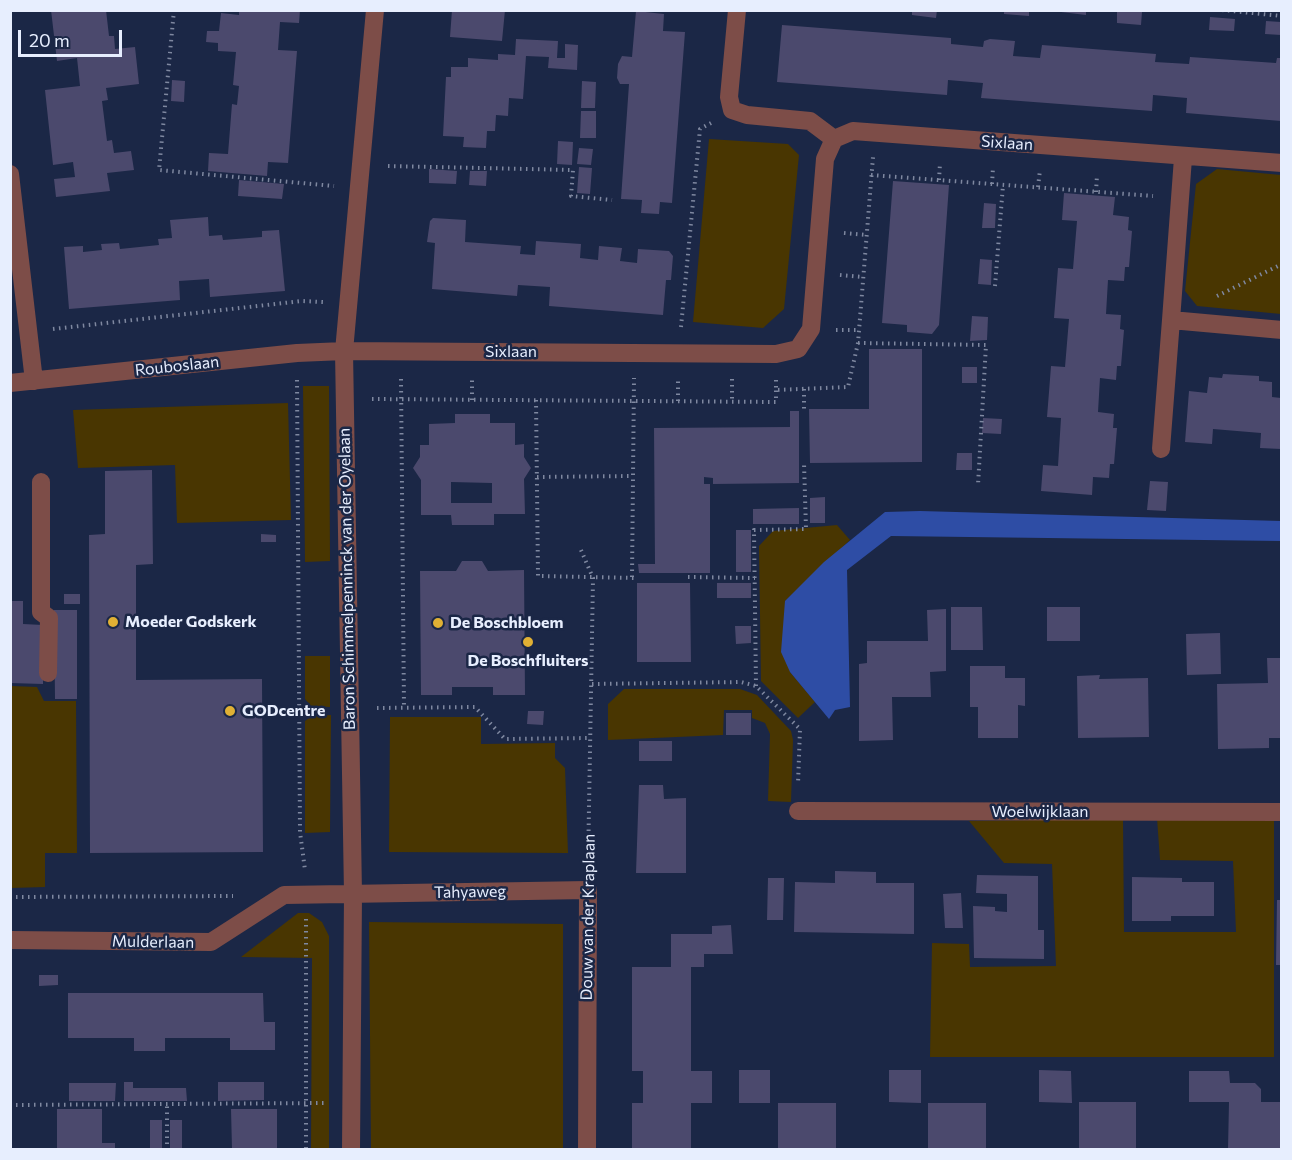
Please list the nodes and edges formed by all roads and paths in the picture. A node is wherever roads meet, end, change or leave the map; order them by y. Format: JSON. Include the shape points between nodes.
{"nodes":[{"id":1,"x":174,"y":10,"type":"edge"},
{"id":2,"x":375,"y":10,"type":"edge"},
{"id":3,"x":737,"y":10,"type":"edge"},
{"id":4,"x":1222,"y":10,"type":"edge"},
{"id":5,"x":1281,"y":16,"type":"edge"},
{"id":6,"x":732,"y":110,"type":"junction"},
{"id":7,"x":875,"y":133,"type":"junction"},
{"id":8,"x":834,"y":139,"type":"junction"},
{"id":9,"x":1183,"y":158,"type":"junction"},
{"id":10,"x":1281,"y":163,"type":"edge"},
{"id":11,"x":360,"y":166,"type":"junction"},
{"id":12,"x":10,"y":174,"type":"edge"},
{"id":13,"x":871,"y":175,"type":"junction"},
{"id":14,"x":1003,"y":185,"type":"junction"},
{"id":15,"x":358,"y":188,"type":"junction"},
{"id":16,"x":1180,"y":198,"type":"junction"},
{"id":17,"x":612,"y":200,"type":"dead end"},
{"id":18,"x":1281,"y":264,"type":"edge"},
{"id":19,"x":995,"y":286,"type":"dead end"},
{"id":20,"x":1211,"y":299,"type":"dead end"},
{"id":21,"x":348,"y":303,"type":"junction"},
{"id":22,"x":1171,"y":320,"type":"junction"},
{"id":23,"x":1281,"y":330,"type":"edge"},
{"id":24,"x":29,"y":332,"type":"junction"},
{"id":25,"x":858,"y":343,"type":"junction"},
{"id":26,"x":344,"y":351,"type":"junction"},
{"id":27,"x":400,"y":352,"type":"junction"},
{"id":28,"x":297,"y":353,"type":"junction"},
{"id":29,"x":634,"y":353,"type":"junction"},
{"id":30,"x":679,"y":353,"type":"junction"},
{"id":31,"x":776,"y":354,"type":"junction"},
{"id":32,"x":34,"y":381,"type":"junction"},
{"id":33,"x":10,"y":383,"type":"edge"},
{"id":34,"x":804,"y":388,"type":"junction"},
{"id":35,"x":776,"y":390,"type":"junction"},
{"id":36,"x":344,"y":399,"type":"junction"},
{"id":37,"x":401,"y":399,"type":"junction"},
{"id":38,"x":536,"y":400,"type":"junction"},
{"id":39,"x":633,"y":401,"type":"junction"},
{"id":40,"x":804,"y":411,"type":"dead end"},
{"id":41,"x":1161,"y":449,"type":"dead end"},
{"id":42,"x":804,"y":463,"type":"dead end"},
{"id":43,"x":633,"y":476,"type":"junction"},
{"id":44,"x":537,"y":477,"type":"junction"},
{"id":45,"x":41,"y":482,"type":"dead end"},
{"id":46,"x":978,"y":485,"type":"dead end"},
{"id":47,"x":581,"y":550,"type":"dead end"},
{"id":48,"x":593,"y":578,"type":"junction"},
{"id":49,"x":632,"y":578,"type":"junction"},
{"id":50,"x":637,"y":578,"type":"dead end"},
{"id":51,"x":688,"y":578,"type":"dead end"},
{"id":52,"x":755,"y":578,"type":"junction"},
{"id":53,"x":48,"y":673,"type":"dead end"},
{"id":54,"x":592,"y":684,"type":"junction"},
{"id":55,"x":756,"y":686,"type":"junction"},
{"id":56,"x":350,"y":708,"type":"junction"},
{"id":57,"x":404,"y":708,"type":"junction"},
{"id":58,"x":591,"y":738,"type":"junction"},
{"id":59,"x":798,"y":811,"type":"joint"},
{"id":60,"x":1281,"y":812,"type":"edge"},
{"id":61,"x":588,"y":890,"type":"junction"},
{"id":62,"x":353,"y":894,"type":"junction"},
{"id":63,"x":305,"y":895,"type":"junction"},
{"id":64,"x":237,"y":896,"type":"dead end"},
{"id":65,"x":10,"y":897,"type":"edge"},
{"id":66,"x":10,"y":940,"type":"edge"},
{"id":67,"x":307,"y":1103,"type":"junction"},
{"id":68,"x":352,"y":1103,"type":"junction"},
{"id":69,"x":10,"y":1104,"type":"edge"},
{"id":70,"x":167,"y":1104,"type":"junction"},
{"id":71,"x":167,"y":1149,"type":"edge"},
{"id":72,"x":306,"y":1149,"type":"edge"},
{"id":73,"x":351,"y":1149,"type":"edge"},
{"id":74,"x":587,"y":1149,"type":"edge"}],
"edges":[{"from":1,"to":15,"type":"path","via":[[159,170]]},
{"from":2,"to":11,"type":"street","name":"Baron Schimmelpenninck van der Oyelaan"},
{"from":3,"to":6,"type":"street","via":[[729,97]]},
{"from":4,"to":5,"type":"path"},
{"from":6,"to":8,"type":"street","via":[[810,121]]},
{"from":6,"to":30,"type":"path","via":[[700,129]]},
{"from":7,"to":8,"type":"street","name":"Sixlaan","via":[[853,130]]},
{"from":7,"to":9,"type":"street","name":"Sixlaan"},
{"from":7,"to":13,"type":"path"},
{"from":8,"to":31,"type":"street","name":"Sixlaan","via":[[825,159],[811,330],[798,349]]},
{"from":9,"to":10,"type":"street","name":"Sixlaan"},
{"from":9,"to":16,"type":"street"},
{"from":11,"to":15,"type":"street","name":"Baron Schimmelpenninck van der Oyelaan"},
{"from":11,"to":17,"type":"path","via":[[573,170],[571,196]]},
{"from":12,"to":24,"type":"street"},
{"from":13,"to":14,"type":"path"},
{"from":13,"to":25,"type":"path"},
{"from":14,"to":16,"type":"path"},
{"from":14,"to":19,"type":"path"},
{"from":15,"to":21,"type":"street","name":"Baron Schimmelpenninck van der Oyelaan"},
{"from":16,"to":22,"type":"street"},
{"from":18,"to":20,"type":"path"},
{"from":21,"to":24,"type":"path","via":[[302,302]]},
{"from":21,"to":26,"type":"street","name":"Baron Schimmelpenninck van der Oyelaan"},
{"from":22,"to":23,"type":"street"},
{"from":22,"to":41,"type":"street"},
{"from":24,"to":32,"type":"street"},
{"from":25,"to":34,"type":"path","via":[[848,387]]},
{"from":25,"to":46,"type":"path","via":[[986,345]]},
{"from":26,"to":27,"type":"street","name":"Sixlaan"},
{"from":26,"to":28,"type":"street","name":"Rouboslaan"},
{"from":26,"to":36,"type":"street","name":"Baron Schimmelpenninck van der Oyelaan"},
{"from":27,"to":29,"type":"street","name":"Sixlaan"},
{"from":27,"to":37,"type":"path"},
{"from":28,"to":32,"type":"street","name":"Rouboslaan"},
{"from":28,"to":63,"type":"path","via":[[300,832]]},
{"from":29,"to":30,"type":"street","name":"Sixlaan"},
{"from":29,"to":39,"type":"path"},
{"from":30,"to":31,"type":"street","name":"Sixlaan"},
{"from":31,"to":35,"type":"path"},
{"from":32,"to":33,"type":"street","name":"Rouboslaan"},
{"from":34,"to":35,"type":"path"},
{"from":34,"to":40,"type":"path"},
{"from":35,"to":39,"type":"path","via":[[776,402]]},
{"from":36,"to":37,"type":"path"},
{"from":36,"to":56,"type":"street","name":"Baron Schimmelpenninck van der Oyelaan"},
{"from":37,"to":38,"type":"path"},
{"from":37,"to":57,"type":"path"},
{"from":38,"to":39,"type":"path"},
{"from":38,"to":44,"type":"path"},
{"from":39,"to":43,"type":"path"},
{"from":42,"to":52,"type":"path","via":[[806,529],[754,530]]},
{"from":43,"to":44,"type":"path"},
{"from":43,"to":49,"type":"path"},
{"from":44,"to":48,"type":"path","via":[[538,576]]},
{"from":45,"to":53,"type":"street","via":[[41,612],[49,618]]},
{"from":47,"to":48,"type":"path"},
{"from":48,"to":49,"type":"path"},
{"from":48,"to":54,"type":"path"},
{"from":49,"to":50,"type":"path"},
{"from":51,"to":52,"type":"path"},
{"from":52,"to":55,"type":"path"},
{"from":54,"to":55,"type":"path","via":[[741,682]]},
{"from":54,"to":58,"type":"path","name":"Douw van der Kraplaan"},
{"from":55,"to":59,"type":"path","via":[[800,729]]},
{"from":56,"to":57,"type":"path"},
{"from":56,"to":62,"type":"street","name":"Baron Schimmelpenninck van der Oyelaan"},
{"from":57,"to":58,"type":"path","via":[[475,707],[505,739]]},
{"from":58,"to":61,"type":"path","name":"Douw van der Kraplaan"},
{"from":59,"to":60,"type":"street","name":"Woelwijklaan"},
{"from":61,"to":62,"type":"street","name":"Tahyaweg"},
{"from":61,"to":74,"type":"street","name":"Douw van der Kraplaan"},
{"from":62,"to":63,"type":"street","name":"Mulderlaan"},
{"from":62,"to":68,"type":"street","name":"Baron Schimmelpenninck van der Oyelaan"},
{"from":63,"to":66,"type":"street","name":"Mulderlaan","via":[[284,895],[211,942]]},
{"from":63,"to":67,"type":"path"},
{"from":64,"to":65,"type":"path"},
{"from":67,"to":68,"type":"path"},
{"from":67,"to":70,"type":"path"},
{"from":67,"to":72,"type":"path"},
{"from":68,"to":73,"type":"street","name":"Baron Schimmelpenninck van der Oyelaan"},
{"from":69,"to":70,"type":"path"},
{"from":70,"to":71,"type":"path"}]}
